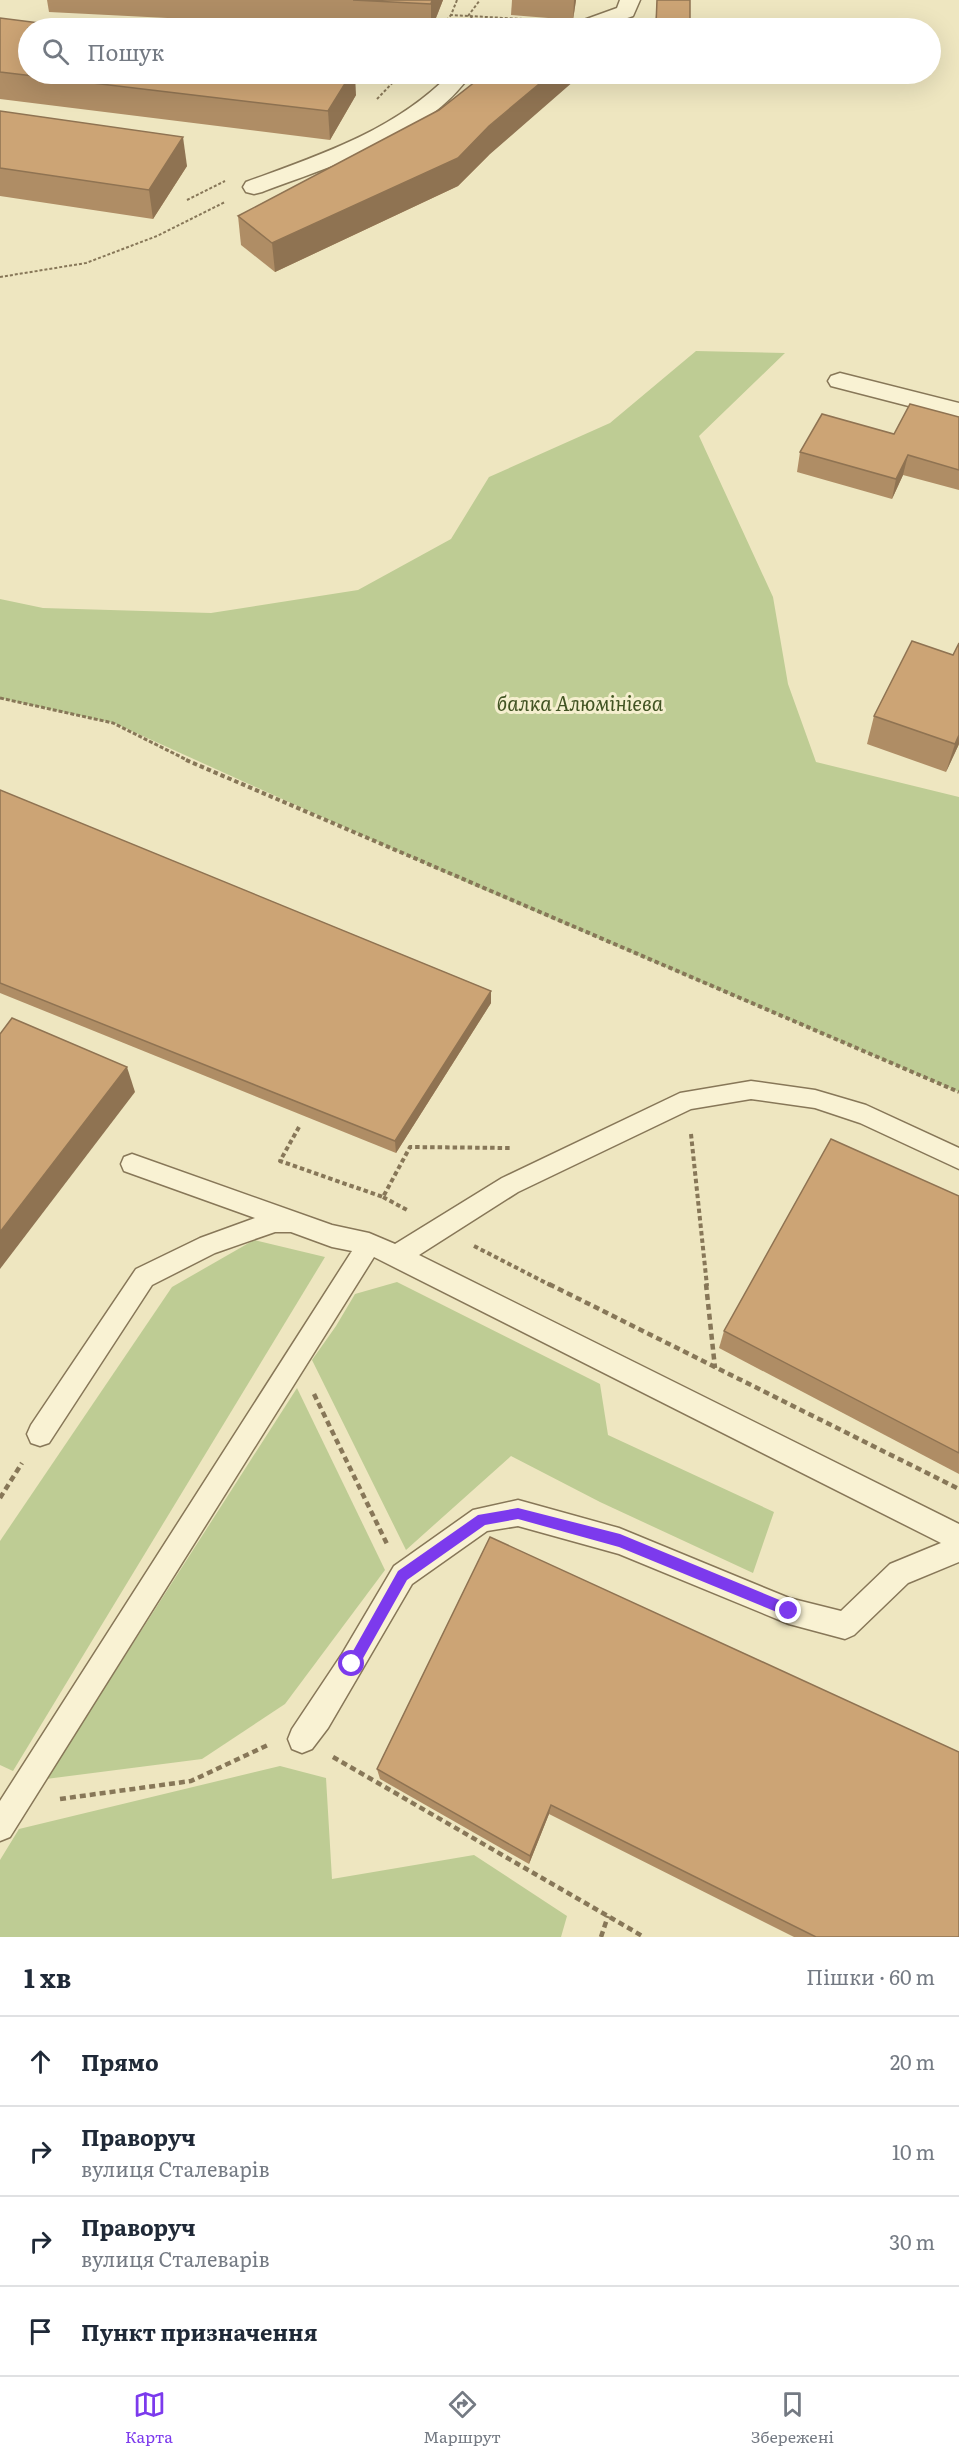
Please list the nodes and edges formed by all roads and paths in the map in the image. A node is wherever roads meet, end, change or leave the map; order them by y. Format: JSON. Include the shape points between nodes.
{"nodes":[{"id":1,"x":457,"y":0,"type":"edge"},
{"id":2,"x":480,"y":0,"type":"edge"},
{"id":3,"x":630,"y":0,"type":"edge"},
{"id":4,"x":451,"y":15,"type":"junction"},
{"id":5,"x":470,"y":16,"type":"junction"},
{"id":6,"x":448,"y":18,"type":"edge"},
{"id":7,"x":506,"y":18,"type":"edge"},
{"id":8,"x":609,"y":18,"type":"edge"},
{"id":9,"x":452,"y":84,"type":"edge"},
{"id":10,"x":254,"y":187,"type":"joint"},
{"id":11,"x":0,"y":277,"type":"edge"},
{"id":12,"x":840,"y":381,"type":"dead end"},
{"id":13,"x":959,"y":411,"type":"edge"},
{"id":14,"x":0,"y":698,"type":"edge"},
{"id":15,"x":959,"y":1092,"type":"edge"},
{"id":16,"x":688,"y":1100,"type":"junction"},
{"id":17,"x":299,"y":1127,"type":"dead end"},
{"id":18,"x":512,"y":1148,"type":"dead end"},
{"id":19,"x":959,"y":1159,"type":"edge"},
{"id":20,"x":132,"y":1164,"type":"dead end"},
{"id":21,"x":298,"y":1223,"type":"junction"},
{"id":22,"x":441,"y":1228,"type":"junction"},
{"id":23,"x":369,"y":1244,"type":"junction"},
{"id":24,"x":397,"y":1256,"type":"junction"},
{"id":25,"x":297,"y":1358,"type":"junction"},
{"id":26,"x":715,"y":1369,"type":"junction"},
{"id":27,"x":40,"y":1434,"type":"joint"},
{"id":28,"x":959,"y":1489,"type":"edge"},
{"id":29,"x":0,"y":1498,"type":"edge"},
{"id":30,"x":959,"y":1538,"type":"edge"},
{"id":31,"x":959,"y":1549,"type":"edge"},
{"id":32,"x":403,"y":1575,"type":"junction"},
{"id":33,"x":302,"y":1739,"type":"dead end"},
{"id":34,"x":270,"y":1744,"type":"dead end"},
{"id":35,"x":378,"y":1783,"type":"edge"},
{"id":36,"x":17,"y":1800,"type":"junction"},
{"id":37,"x":0,"y":1827,"type":"edge"},
{"id":38,"x":608,"y":1916,"type":"junction"},
{"id":39,"x":601,"y":1937,"type":"edge"},
{"id":40,"x":644,"y":1937,"type":"edge"}],
"edges":[{"from":1,"to":4,"type":"path"},
{"from":2,"to":5,"type":"path"},
{"from":3,"to":8,"type":"street","via":[[626,12]]},
{"from":4,"to":5,"type":"path"},
{"from":4,"to":6,"type":"path"},
{"from":5,"to":7,"type":"path"},
{"from":9,"to":10,"type":"street","via":[[422,111],[383,136]]},
{"from":10,"to":11,"type":"path","via":[[197,217],[84,264]]},
{"from":12,"to":13,"type":"street"},
{"from":14,"to":15,"type":"path","via":[[114,723],[213,773]]},
{"from":16,"to":19,"type":"lane","via":[[751,1090],[815,1099],[866,1115]]},
{"from":16,"to":22,"type":"lane","via":[[510,1185]]},
{"from":16,"to":26,"type":"path"},
{"from":17,"to":18,"type":"path","via":[[280,1161],[384,1197],[410,1147]]},
{"from":20,"to":21,"type":"lane"},
{"from":21,"to":23,"type":"lane"},
{"from":21,"to":27,"type":"lane","via":[[275,1222],[242,1233],[144,1277]]},
{"from":22,"to":24,"type":"lane"},
{"from":22,"to":26,"type":"path"},
{"from":23,"to":24,"type":"lane"},
{"from":23,"to":25,"type":"lane"},
{"from":24,"to":30,"type":"lane"},
{"from":25,"to":32,"type":"path"},
{"from":25,"to":36,"type":"lane"},
{"from":26,"to":28,"type":"path"},
{"from":27,"to":29,"type":"path"},
{"from":31,"to":32,"type":"lane","via":[[899,1573],[845,1626],[789,1611],[620,1540],[518,1514],[482,1519]]},
{"from":32,"to":33,"type":"lane","via":[[352,1664]]},
{"from":34,"to":36,"type":"path","via":[[191,1781],[53,1800]]},
{"from":35,"to":38,"type":"path"},
{"from":36,"to":37,"type":"lane"},
{"from":38,"to":39,"type":"path"},
{"from":38,"to":40,"type":"path"}]}
